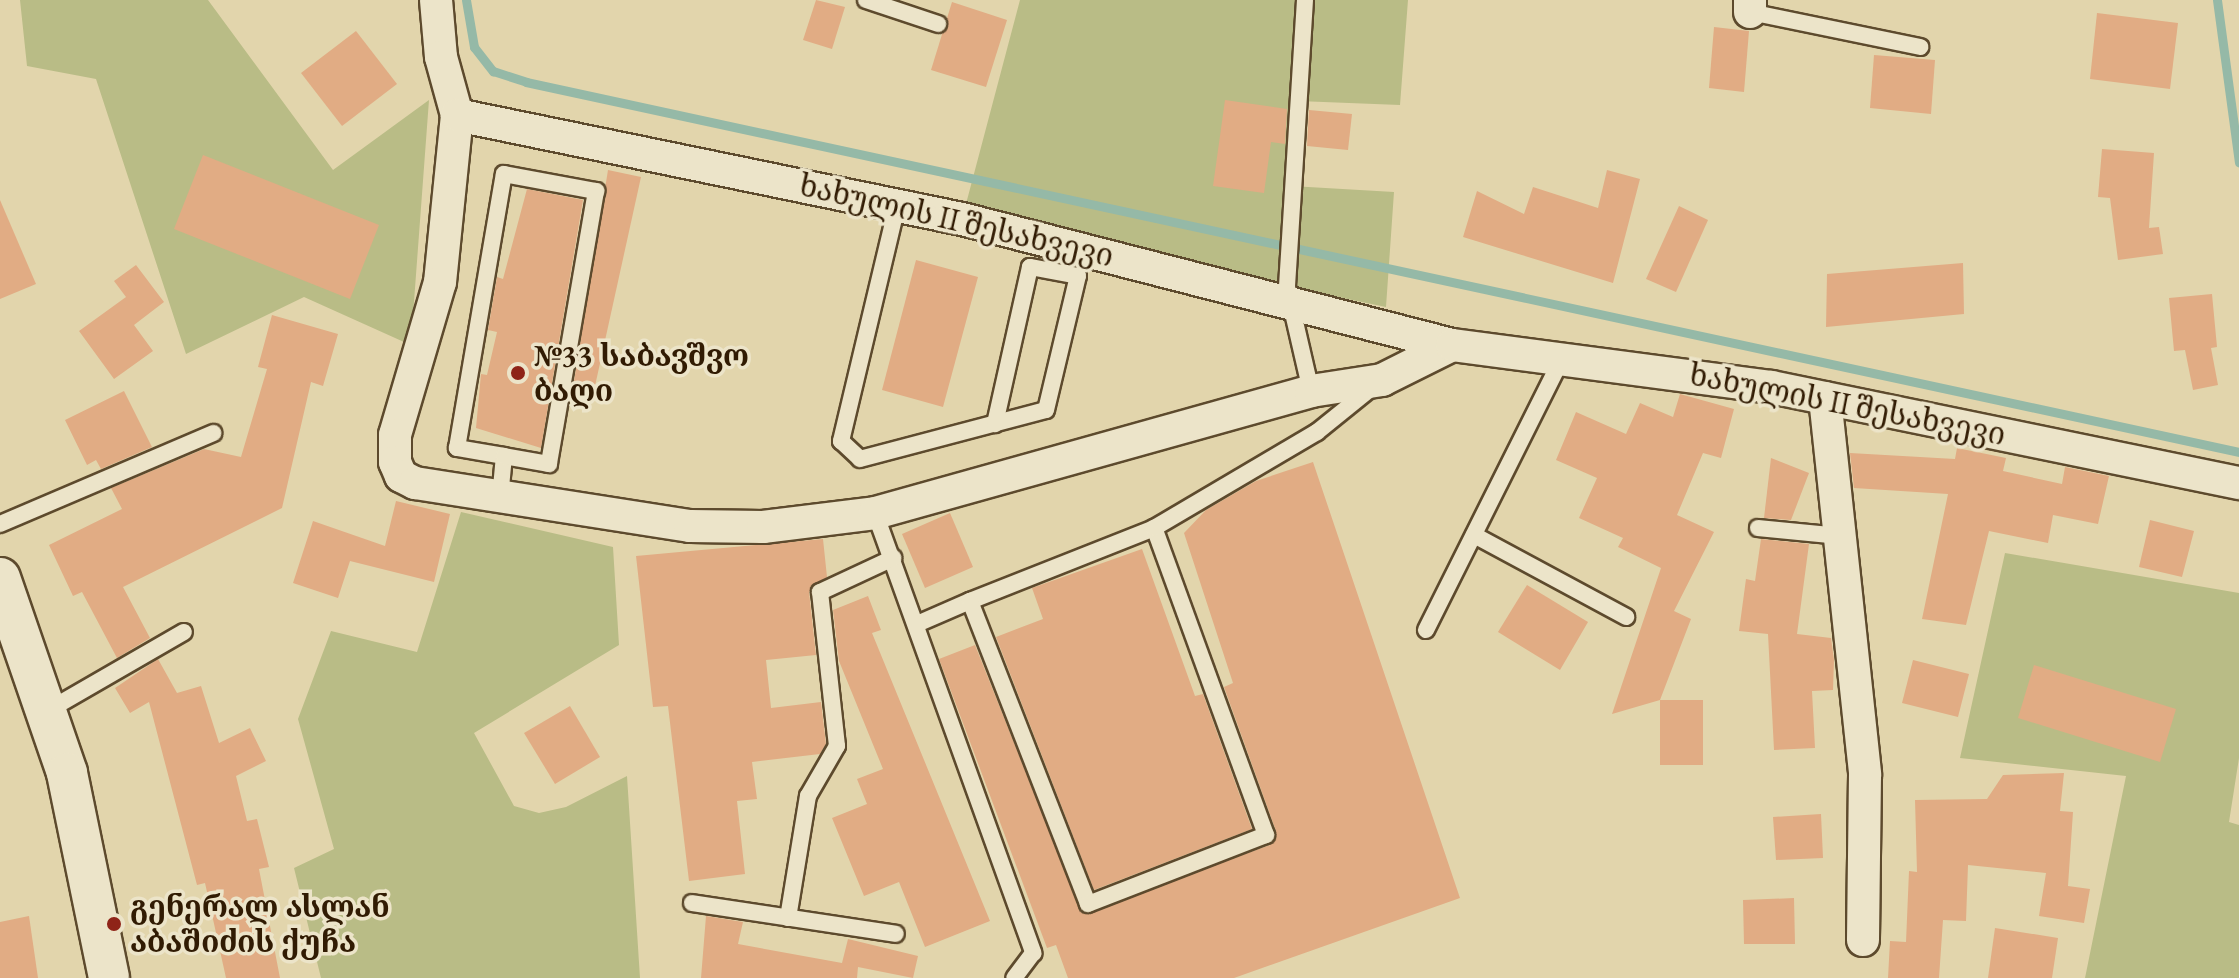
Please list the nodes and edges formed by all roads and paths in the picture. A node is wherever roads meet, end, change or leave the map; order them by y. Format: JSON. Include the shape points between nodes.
{"nodes":[{"id":1,"x":436,"y":0,"type":"edge"},
{"id":2,"x":866,"y":0,"type":"edge"},
{"id":3,"x":1305,"y":0,"type":"edge"},
{"id":4,"x":1750,"y":6,"type":"edge"},
{"id":5,"x":938,"y":24,"type":"dead end"},
{"id":6,"x":1920,"y":47,"type":"dead end"},
{"id":7,"x":457,"y":115,"type":"junction"},
{"id":8,"x":897,"y":206,"type":"junction"},
{"id":9,"x":1291,"y":307,"type":"junction"},
{"id":10,"x":1452,"y":345,"type":"junction"},
{"id":11,"x":1563,"y":357,"type":"junction"},
{"id":12,"x":1382,"y":380,"type":"junction"},
{"id":13,"x":1311,"y":391,"type":"junction"},
{"id":14,"x":1825,"y":398,"type":"junction"},
{"id":15,"x":995,"y":424,"type":"junction"},
{"id":16,"x":213,"y":433,"type":"dead end"},
{"id":17,"x":504,"y":456,"type":"junction"},
{"id":18,"x":2239,"y":483,"type":"edge"},
{"id":19,"x":500,"y":498,"type":"junction"},
{"id":20,"x":875,"y":513,"type":"junction"},
{"id":21,"x":0,"y":524,"type":"edge"},
{"id":22,"x":1154,"y":528,"type":"junction"},
{"id":23,"x":1758,"y":528,"type":"dead end"},
{"id":24,"x":1474,"y":535,"type":"junction"},
{"id":25,"x":1840,"y":536,"type":"junction"},
{"id":26,"x":893,"y":558,"type":"junction"},
{"id":27,"x":0,"y":578,"type":"edge"},
{"id":28,"x":970,"y":601,"type":"junction"},
{"id":29,"x":1626,"y":617,"type":"dead end"},
{"id":30,"x":917,"y":624,"type":"junction"},
{"id":31,"x":1426,"y":630,"type":"dead end"},
{"id":32,"x":184,"y":632,"type":"dead end"},
{"id":33,"x":10,"y":634,"type":"edge"},
{"id":34,"x":47,"y":711,"type":"junction"},
{"id":35,"x":692,"y":903,"type":"dead end"},
{"id":36,"x":788,"y":918,"type":"junction"},
{"id":37,"x":896,"y":934,"type":"dead end"},
{"id":38,"x":1863,"y":940,"type":"dead end"},
{"id":39,"x":109,"y":978,"type":"edge"},
{"id":40,"x":1014,"y":978,"type":"edge"}],
"edges":[{"from":1,"to":7,"type":"street","via":[[441,57]]},
{"from":2,"to":5,"type":"lane"},
{"from":3,"to":9,"type":"lane","via":[[1288,225]]},
{"from":4,"to":6,"type":"lane"},
{"from":7,"to":8,"type":"street","name":"ხახულის II შესახვევი"},
{"from":7,"to":19,"type":"street","via":[[440,282],[395,435],[395,462],[401,476],[415,483]]},
{"from":8,"to":9,"type":"street","name":"ხახულის II შესახვევი","via":[[1223,284]]},
{"from":8,"to":15,"type":"lane","via":[[841,441],[860,459]]},
{"from":9,"to":10,"type":"street","name":"ხახულის II შესახვევი"},
{"from":9,"to":13,"type":"lane"},
{"from":10,"to":11,"type":"street","name":"ხახულის II შესახვევი"},
{"from":10,"to":12,"type":"street"},
{"from":11,"to":14,"type":"street","name":"ხახულის II შესახვევი"},
{"from":11,"to":24,"type":"lane"},
{"from":12,"to":13,"type":"street"},
{"from":12,"to":22,"type":"lane","via":[[1317,432]]},
{"from":13,"to":20,"type":"street"},
{"from":14,"to":18,"type":"street","name":"ხახულის II შესახვევი"},
{"from":14,"to":25,"type":"street"},
{"from":15,"to":15,"type":"lane","via":[[1046,410],[1078,276],[1030,267]]},
{"from":16,"to":21,"type":"lane"},
{"from":17,"to":17,"type":"lane","via":[[457,448],[504,174],[596,191],[549,464]]},
{"from":17,"to":19,"type":"lane"},
{"from":19,"to":20,"type":"street","via":[[690,526],[763,527]]},
{"from":20,"to":26,"type":"lane"},
{"from":22,"to":28,"type":"lane"},
{"from":22,"to":28,"type":"lane","via":[[1266,835],[1088,904]]},
{"from":23,"to":25,"type":"lane"},
{"from":24,"to":29,"type":"lane"},
{"from":24,"to":31,"type":"lane"},
{"from":25,"to":38,"type":"street","via":[[1865,775]]},
{"from":26,"to":30,"type":"lane"},
{"from":26,"to":36,"type":"lane","via":[[820,592],[837,746],[808,796]]},
{"from":27,"to":33,"type":"street"},
{"from":28,"to":30,"type":"lane"},
{"from":30,"to":40,"type":"lane","via":[[1033,953]]},
{"from":32,"to":34,"type":"lane"},
{"from":33,"to":34,"type":"street"},
{"from":34,"to":39,"type":"street","via":[[67,773]]},
{"from":35,"to":36,"type":"lane"},
{"from":36,"to":37,"type":"lane"}]}
